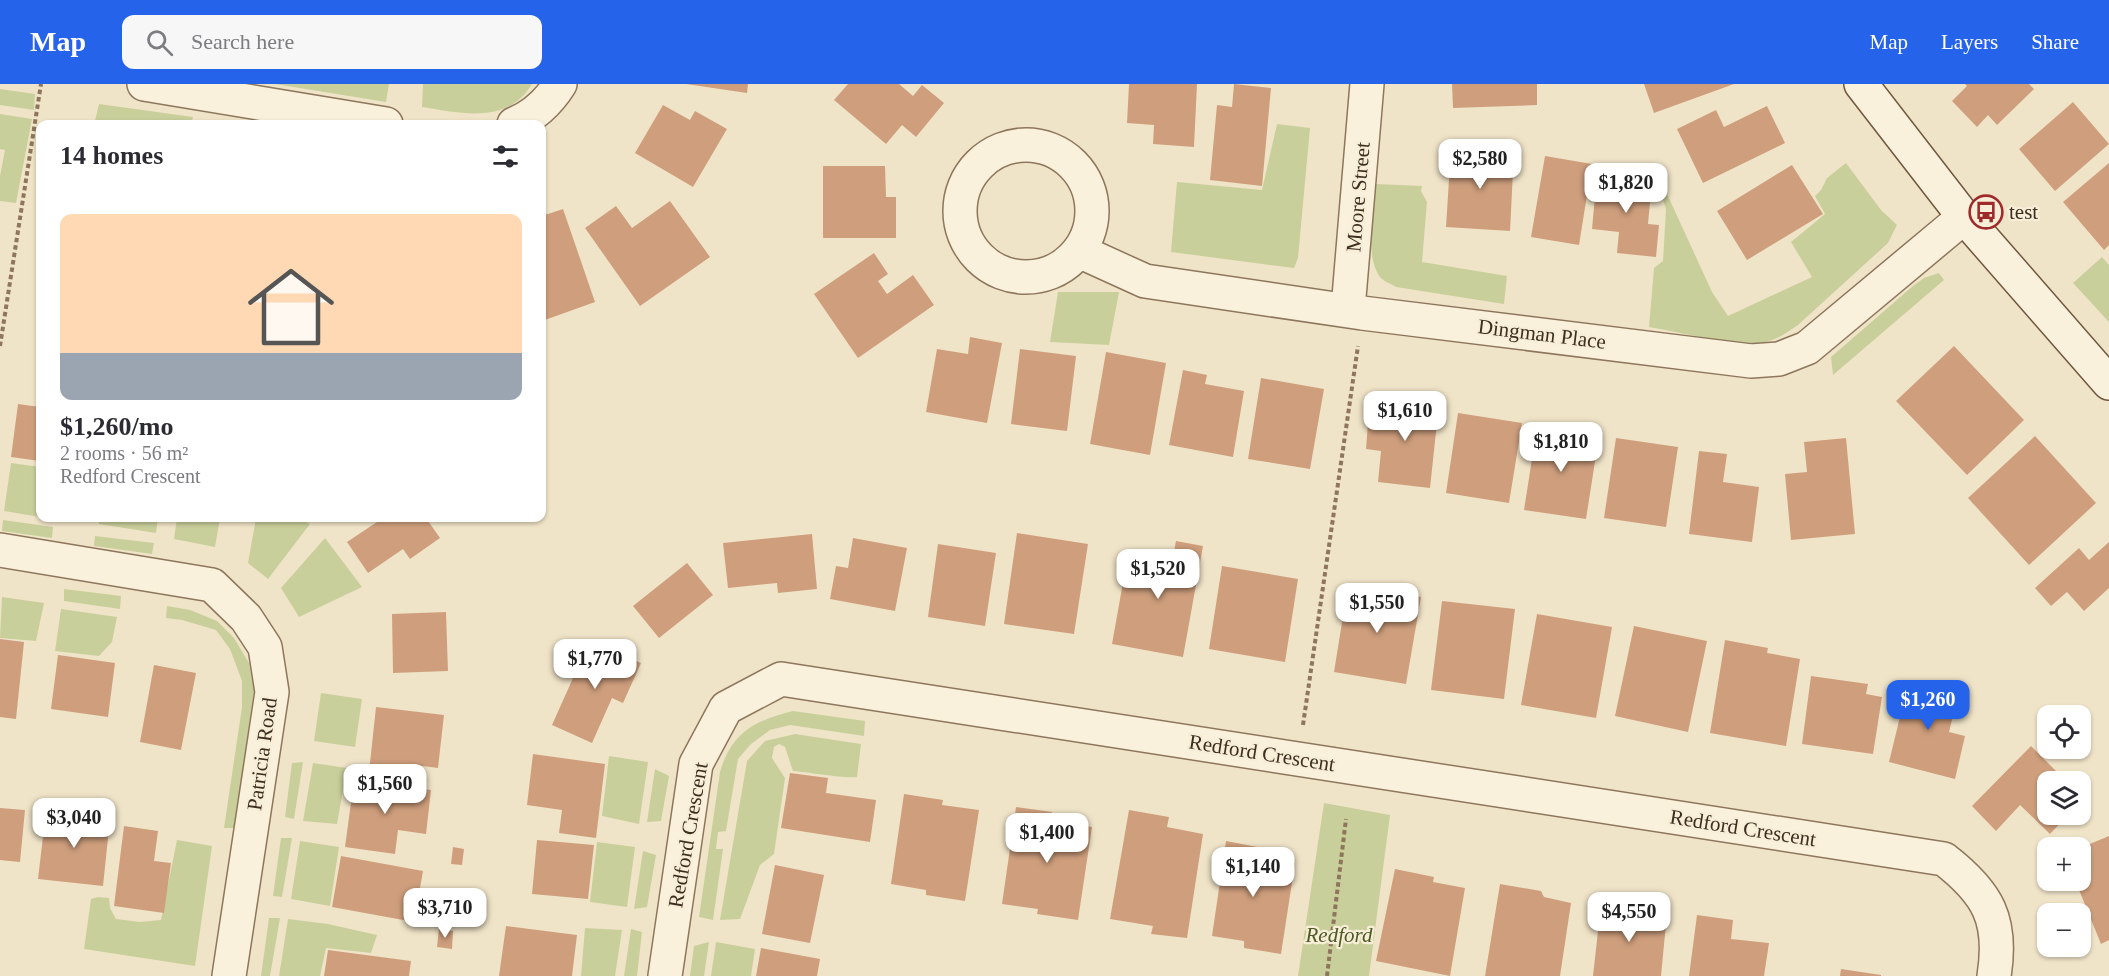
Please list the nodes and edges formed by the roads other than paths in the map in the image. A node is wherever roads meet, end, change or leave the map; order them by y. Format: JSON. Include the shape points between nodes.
{"nodes":[{"id":1,"x":144,"y":84,"type":"edge"},
{"id":2,"x":560,"y":84,"type":"edge"},
{"id":3,"x":1367,"y":84,"type":"edge"},
{"id":4,"x":1861,"y":84,"type":"edge"},
{"id":5,"x":362,"y":120,"type":"edge"},
{"id":6,"x":524,"y":120,"type":"edge"},
{"id":7,"x":1965,"y":217,"type":"junction"},
{"id":8,"x":1079,"y":251,"type":"junction"},
{"id":9,"x":1355,"y":311,"type":"junction"},
{"id":10,"x":2109,"y":383,"type":"edge"},
{"id":11,"x":0,"y":550,"type":"edge"},
{"id":12,"x":229,"y":976,"type":"edge"},
{"id":13,"x":665,"y":976,"type":"edge"},
{"id":14,"x":1994,"y":976,"type":"edge"}],
"edges":[{"from":1,"to":5,"type":"street"},
{"from":2,"to":6,"type":"street","via":[[550,100]]},
{"from":3,"to":9,"type":"street","name":"Moore Street"},
{"from":4,"to":7,"type":"street"},
{"from":7,"to":9,"type":"street","name":"Dingman Place","via":[[1813,343],[1779,359],[1750,361]]},
{"from":7,"to":10,"type":"street"},
{"from":8,"to":8,"type":"street","via":[[1090,230],[1093,207],[1087,184],[1072,163],[1053,149],[1020,144],[998,150],[970,173],[959,213],[965,238],[978,258],[1011,276],[1034,277],[1056,270]]},
{"from":8,"to":9,"type":"street","name":"Dingman Place","via":[[1145,281]]},
{"from":11,"to":12,"type":"street","name":"Patricia Road","via":[[212,585],[246,618],[265,647],[272,692]]},
{"from":13,"to":14,"type":"street","name":"Redford Crescent","via":[[696,764],[726,708],[781,679],[1944,859],[1968,877],[1986,900],[1997,935]]}]}
